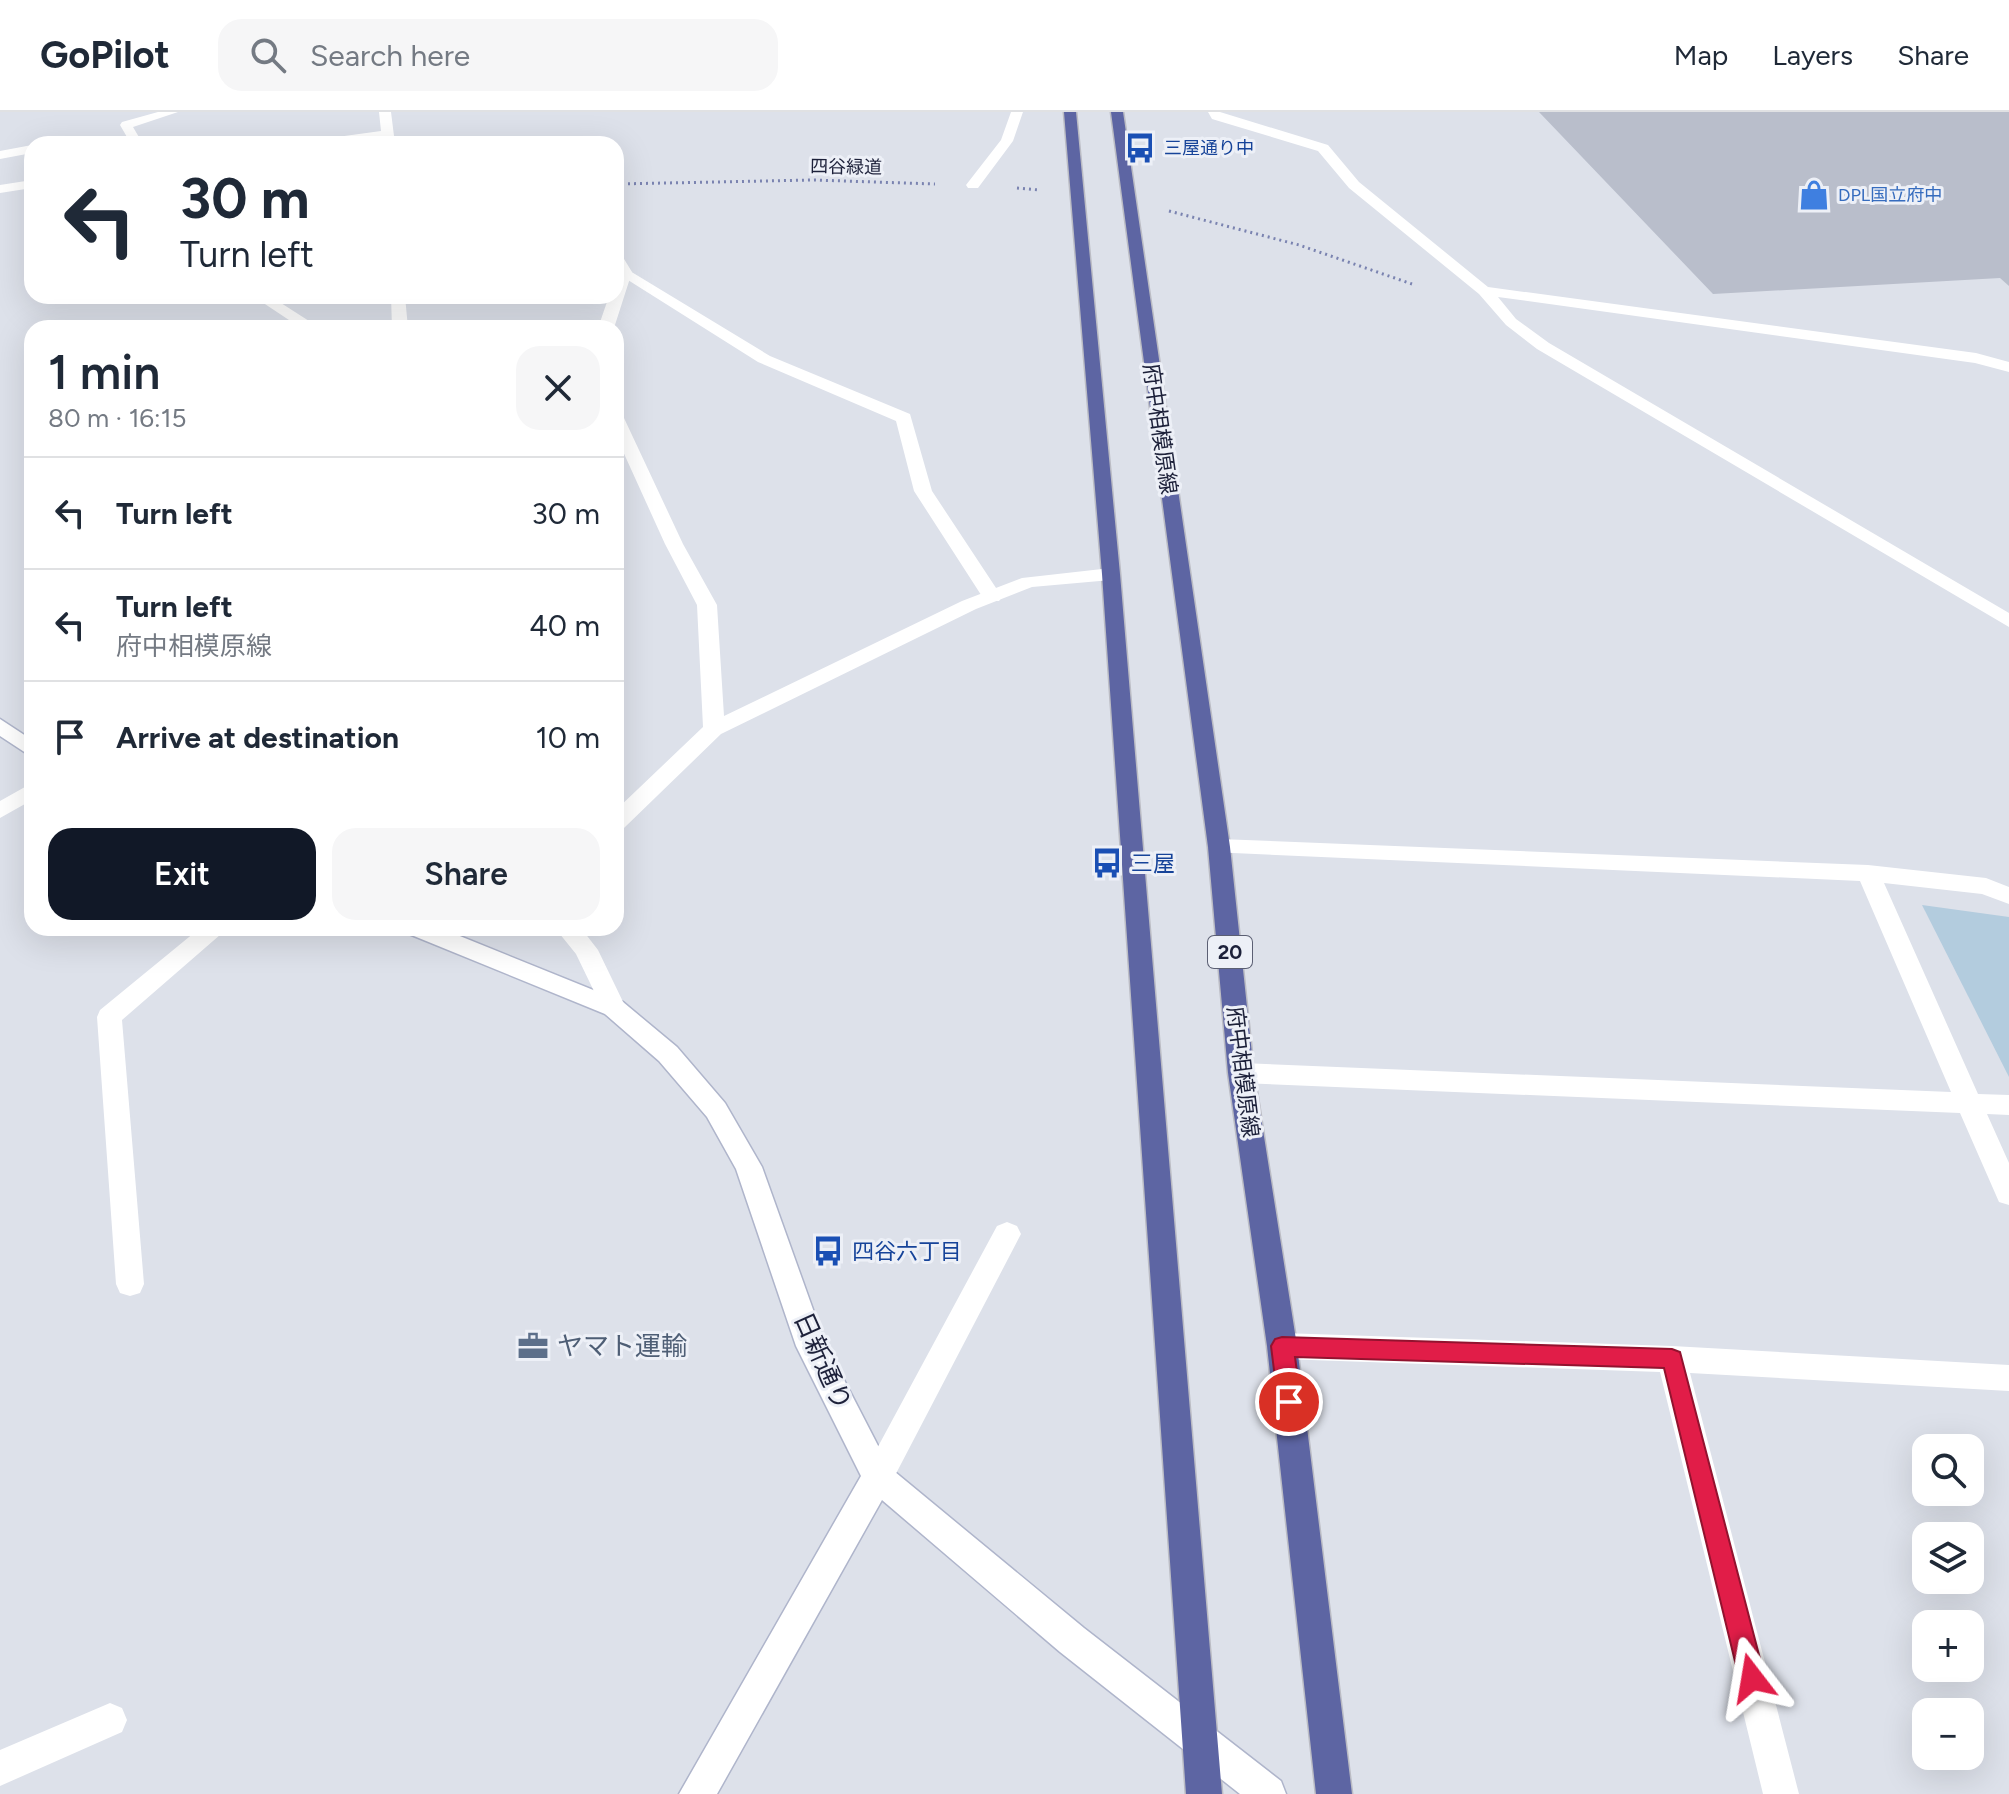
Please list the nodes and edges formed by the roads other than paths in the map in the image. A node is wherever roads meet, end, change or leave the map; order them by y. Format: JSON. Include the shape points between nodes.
{"nodes":[{"id":1,"x":172,"y":112,"type":"edge"},
{"id":2,"x":385,"y":112,"type":"edge"},
{"id":3,"x":1017,"y":112,"type":"edge"},
{"id":4,"x":1070,"y":112,"type":"edge"},
{"id":5,"x":1117,"y":112,"type":"edge"},
{"id":6,"x":1214,"y":112,"type":"edge"},
{"id":7,"x":132,"y":136,"type":"edge"},
{"id":8,"x":388,"y":136,"type":"edge"},
{"id":9,"x":24,"y":150,"type":"edge"},
{"id":10,"x":0,"y":155,"type":"edge"},
{"id":11,"x":24,"y":185,"type":"edge"},
{"id":12,"x":973,"y":185,"type":"road end"},
{"id":13,"x":0,"y":189,"type":"edge"},
{"id":14,"x":625,"y":272,"type":"joint"},
{"id":15,"x":624,"y":275,"type":"edge"},
{"id":16,"x":1484,"y":291,"type":"junction"},
{"id":17,"x":273,"y":304,"type":"edge"},
{"id":18,"x":299,"y":320,"type":"edge"},
{"id":19,"x":2009,"y":367,"type":"edge"},
{"id":20,"x":624,"y":435,"type":"edge"},
{"id":21,"x":1111,"y":574,"type":"junction"},
{"id":22,"x":992,"y":597,"type":"junction"},
{"id":23,"x":2009,"y":621,"type":"edge"},
{"id":24,"x":0,"y":726,"type":"edge"},
{"id":25,"x":714,"y":729,"type":"junction"},
{"id":26,"x":24,"y":744,"type":"edge"},
{"id":27,"x":24,"y":795,"type":"edge"},
{"id":28,"x":0,"y":811,"type":"edge"},
{"id":29,"x":624,"y":815,"type":"edge"},
{"id":30,"x":1219,"y":847,"type":"junction"},
{"id":31,"x":1868,"y":873,"type":"junction"},
{"id":32,"x":2009,"y":896,"type":"edge"},
{"id":33,"x":206,"y":936,"type":"edge"},
{"id":34,"x":437,"y":936,"type":"edge"},
{"id":35,"x":575,"y":936,"type":"edge"},
{"id":36,"x":614,"y":1008,"type":"junction"},
{"id":37,"x":1241,"y":1073,"type":"junction"},
{"id":38,"x":1966,"y":1102,"type":"junction"},
{"id":39,"x":2009,"y":1105,"type":"edge"},
{"id":40,"x":2009,"y":1194,"type":"edge"},
{"id":41,"x":1007,"y":1234,"type":"dead end"},
{"id":42,"x":130,"y":1284,"type":"dead end"},
{"id":43,"x":1282,"y":1346,"type":"junction"},
{"id":44,"x":1672,"y":1359,"type":"junction"},
{"id":45,"x":2009,"y":1378,"type":"edge"},
{"id":46,"x":878,"y":1477,"type":"junction"},
{"id":47,"x":110,"y":1720,"type":"dead end"},
{"id":48,"x":1202,"y":1743,"type":"junction"},
{"id":49,"x":0,"y":1768,"type":"edge"},
{"id":50,"x":697,"y":1794,"type":"edge"},
{"id":51,"x":1204,"y":1794,"type":"edge"},
{"id":52,"x":1268,"y":1794,"type":"edge"},
{"id":53,"x":1334,"y":1794,"type":"edge"},
{"id":54,"x":1781,"y":1794,"type":"edge"}],
"edges":[{"from":1,"to":7,"type":"street","via":[[126,125]]},
{"from":2,"to":8,"type":"street"},
{"from":3,"to":12,"type":"street","via":[[1007,141]]},
{"from":4,"to":21,"type":"main road"},
{"from":5,"to":30,"type":"main road","name":"府中相模原線","number":"20"},
{"from":6,"to":16,"type":"street","via":[[1323,148],[1354,185]]},
{"from":9,"to":10,"type":"street"},
{"from":11,"to":13,"type":"street"},
{"from":14,"to":15,"type":"street"},
{"from":14,"to":22,"type":"street","via":[[764,359],[904,418],[923,491]]},
{"from":16,"to":19,"type":"street","via":[[1976,358]]},
{"from":16,"to":23,"type":"street","via":[[1511,322],[1543,346]]},
{"from":17,"to":18,"type":"street"},
{"from":20,"to":25,"type":"street","via":[[707,605]]},
{"from":21,"to":22,"type":"street","via":[[1029,582]]},
{"from":21,"to":48,"type":"main road"},
{"from":22,"to":25,"type":"street"},
{"from":24,"to":26,"type":"street"},
{"from":25,"to":29,"type":"street"},
{"from":27,"to":28,"type":"street"},
{"from":30,"to":31,"type":"street"},
{"from":30,"to":37,"type":"main road","name":"府中相模原線","number":"20"},
{"from":31,"to":32,"type":"street","via":[[1986,886]]},
{"from":31,"to":38,"type":"street"},
{"from":33,"to":42,"type":"street","via":[[109,1017]]},
{"from":34,"to":36,"type":"street","name":"日新通り"},
{"from":35,"to":36,"type":"street"},
{"from":36,"to":46,"type":"street","name":"日新通り","via":[[668,1054],[716,1110],[749,1167],[811,1346]]},
{"from":37,"to":38,"type":"street"},
{"from":37,"to":43,"type":"main road","name":"府中相模原線","number":"20"},
{"from":38,"to":39,"type":"street"},
{"from":38,"to":40,"type":"street"},
{"from":41,"to":46,"type":"street"},
{"from":43,"to":44,"type":"street"},
{"from":43,"to":53,"type":"main road","name":"府中相模原線","number":"20"},
{"from":44,"to":45,"type":"street"},
{"from":44,"to":54,"type":"street"},
{"from":46,"to":48,"type":"street","name":"日新通り"},
{"from":46,"to":50,"type":"street"},
{"from":47,"to":49,"type":"street"},
{"from":48,"to":51,"type":"main road"},
{"from":48,"to":52,"type":"street","name":"日新通り"}]}
